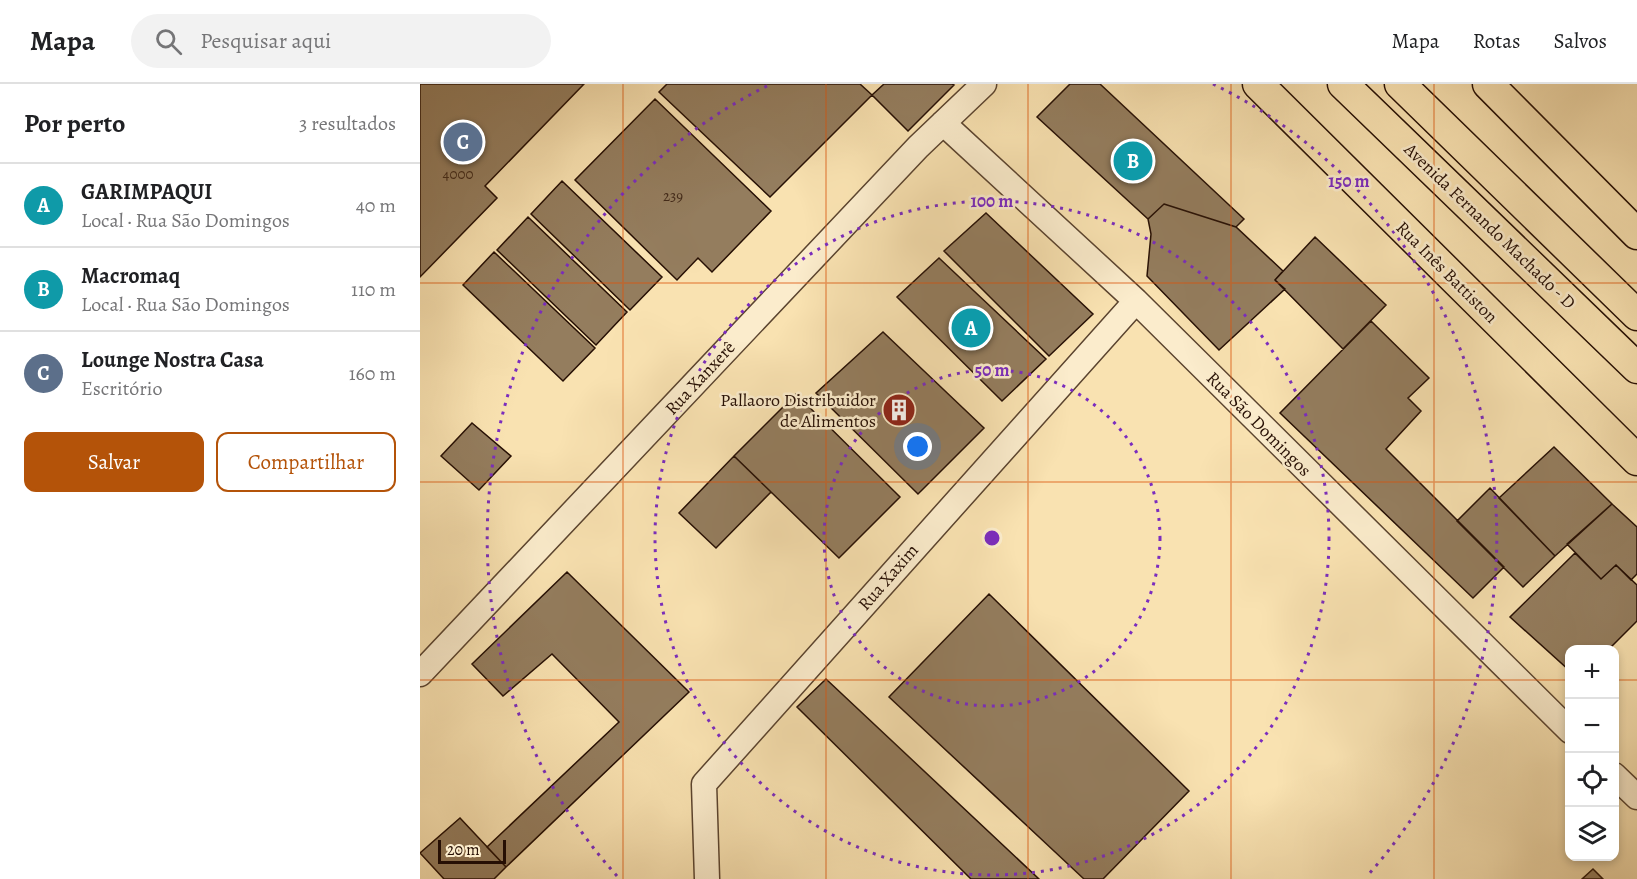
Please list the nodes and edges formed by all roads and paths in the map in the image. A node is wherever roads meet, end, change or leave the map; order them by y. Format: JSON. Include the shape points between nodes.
{"nodes":[{"id":1,"x":984,"y":84,"type":"edge"},
{"id":2,"x":1258,"y":84,"type":"edge"},
{"id":3,"x":1343,"y":84,"type":"edge"},
{"id":4,"x":1400,"y":84,"type":"edge"},
{"id":5,"x":1488,"y":84,"type":"edge"},
{"id":6,"x":942,"y":123,"type":"junction"},
{"id":7,"x":1637,"y":234,"type":"edge"},
{"id":8,"x":1136,"y":301,"type":"junction"},
{"id":9,"x":1637,"y":315,"type":"edge"},
{"id":10,"x":1637,"y":368,"type":"edge"},
{"id":11,"x":1637,"y":460,"type":"edge"},
{"id":12,"x":420,"y":674,"type":"edge"},
{"id":13,"x":1565,"y":727,"type":"edge"},
{"id":14,"x":1619,"y":780,"type":"edge"},
{"id":15,"x":1637,"y":797,"type":"edge"},
{"id":16,"x":707,"y":879,"type":"edge"}],
"edges":[{"from":1,"to":6,"type":"street","name":"Rua Xanxerê"},
{"from":2,"to":11,"type":"main road","name":"Rua Inês Battiston"},
{"from":3,"to":10,"type":"main road","name":"Avenida Fernando Machado - D"},
{"from":4,"to":9,"type":"main road"},
{"from":5,"to":7,"type":"main road"},
{"from":6,"to":8,"type":"street","name":"Rua São Domingos"},
{"from":6,"to":12,"type":"street","name":"Rua Xanxerê"},
{"from":8,"to":13,"type":"street","name":"Rua São Domingos"},
{"from":8,"to":16,"type":"street","name":"Rua Xaxim","via":[[704,784]]},
{"from":14,"to":15,"type":"street"}]}
